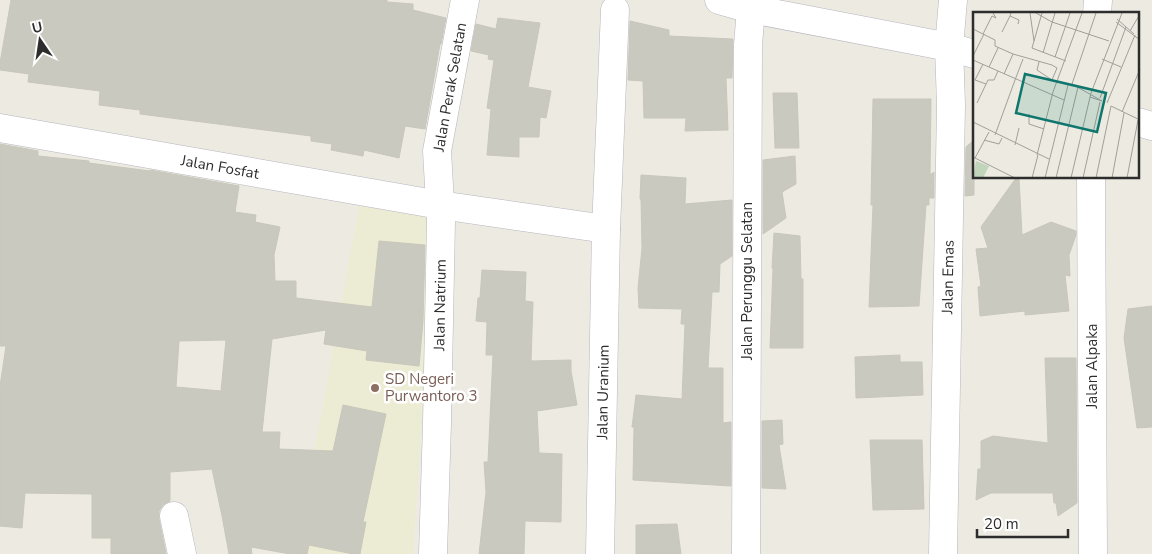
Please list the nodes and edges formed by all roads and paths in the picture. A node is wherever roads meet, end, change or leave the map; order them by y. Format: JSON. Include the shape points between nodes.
{"nodes":[{"id":1,"x":719,"y":0,"type":"edge"},
{"id":2,"x":952,"y":0,"type":"edge"},
{"id":3,"x":458,"y":1,"type":"edge"},
{"id":4,"x":751,"y":9,"type":"junction"},
{"id":5,"x":615,"y":10,"type":"dead end"},
{"id":6,"x":948,"y":47,"type":"junction"},
{"id":7,"x":973,"y":54,"type":"edge"},
{"id":8,"x":963,"y":108,"type":"edge"},
{"id":9,"x":0,"y":128,"type":"edge"},
{"id":10,"x":1091,"y":179,"type":"edge"},
{"id":11,"x":440,"y":205,"type":"junction"},
{"id":12,"x":606,"y":229,"type":"junction"},
{"id":13,"x":174,"y":516,"type":"dead end"},
{"id":14,"x":182,"y":554,"type":"edge"},
{"id":15,"x":433,"y":554,"type":"edge"},
{"id":16,"x":600,"y":554,"type":"edge"},
{"id":17,"x":746,"y":554,"type":"edge"},
{"id":18,"x":943,"y":554,"type":"edge"},
{"id":19,"x":1093,"y":554,"type":"edge"}],
"edges":[{"from":1,"to":4,"type":"street"},
{"from":2,"to":6,"type":"street","name":"Jalan Emas"},
{"from":3,"to":11,"type":"street","name":"Jalan Perak Selatan","via":[[438,151]]},
{"from":4,"to":6,"type":"street"},
{"from":4,"to":17,"type":"street","name":"Jalan Perunggu Selatan","via":[[748,45]]},
{"from":5,"to":12,"type":"street","name":"Jalan Uranium"},
{"from":6,"to":7,"type":"street"},
{"from":6,"to":8,"type":"street","name":"Jalan Emas"},
{"from":8,"to":18,"type":"street","name":"Jalan Emas"},
{"from":9,"to":11,"type":"street","name":"Jalan Fosfat"},
{"from":10,"to":19,"type":"street","name":"Jalan Alpaka"},
{"from":11,"to":12,"type":"street"},
{"from":11,"to":15,"type":"street","name":"Jalan Natrium"},
{"from":12,"to":16,"type":"street","name":"Jalan Uranium"},
{"from":13,"to":14,"type":"street"}]}
